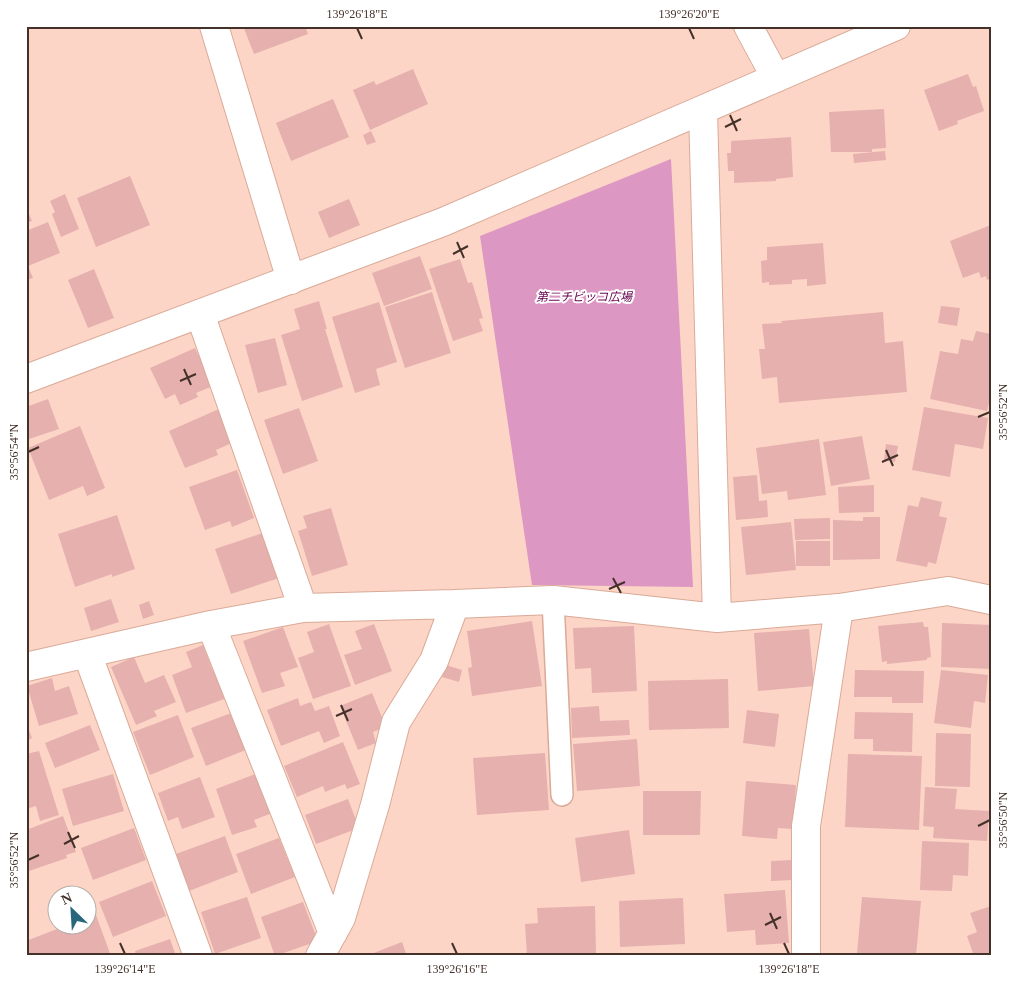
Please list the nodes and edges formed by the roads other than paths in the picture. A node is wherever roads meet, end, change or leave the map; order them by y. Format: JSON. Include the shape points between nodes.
{"nodes":[{"id":1,"x":214,"y":26,"type":"edge"},
{"id":2,"x":748,"y":26,"type":"edge"},
{"id":3,"x":896,"y":26,"type":"edge"},
{"id":4,"x":776,"y":78,"type":"junction"},
{"id":5,"x":703,"y":111,"type":"junction"},
{"id":6,"x":291,"y":280,"type":"junction"},
{"id":7,"x":200,"y":314,"type":"junction"},
{"id":8,"x":26,"y":379,"type":"edge"},
{"id":9,"x":553,"y":600,"type":"junction"},
{"id":10,"x":991,"y":600,"type":"edge"},
{"id":11,"x":455,"y":604,"type":"junction"},
{"id":12,"x":303,"y":608,"type":"junction"},
{"id":13,"x":839,"y":608,"type":"junction"},
{"id":14,"x":717,"y":618,"type":"junction"},
{"id":15,"x":212,"y":625,"type":"junction"},
{"id":16,"x":86,"y":653,"type":"junction"},
{"id":17,"x":26,"y":667,"type":"edge"},
{"id":18,"x":562,"y":795,"type":"dead end"},
{"id":19,"x":327,"y":944,"type":"edge"},
{"id":20,"x":198,"y":956,"type":"edge"},
{"id":21,"x":806,"y":956,"type":"edge"}],
"edges":[{"from":1,"to":6,"type":"street"},
{"from":2,"to":4,"type":"street"},
{"from":3,"to":4,"type":"street"},
{"from":4,"to":5,"type":"street"},
{"from":5,"to":6,"type":"street","via":[[443,222]]},
{"from":5,"to":14,"type":"street"},
{"from":6,"to":7,"type":"street"},
{"from":7,"to":8,"type":"street"},
{"from":7,"to":12,"type":"street"},
{"from":9,"to":11,"type":"street"},
{"from":9,"to":14,"type":"street"},
{"from":9,"to":18,"type":"lane"},
{"from":10,"to":13,"type":"street","via":[[948,591]]},
{"from":11,"to":12,"type":"street"},
{"from":11,"to":19,"type":"street","via":[[434,661],[396,722],[341,918]]},
{"from":12,"to":15,"type":"street"},
{"from":13,"to":14,"type":"street"},
{"from":13,"to":21,"type":"street","via":[[806,826]]},
{"from":15,"to":16,"type":"street"},
{"from":15,"to":19,"type":"street"},
{"from":16,"to":17,"type":"street"},
{"from":16,"to":20,"type":"street"}]}
